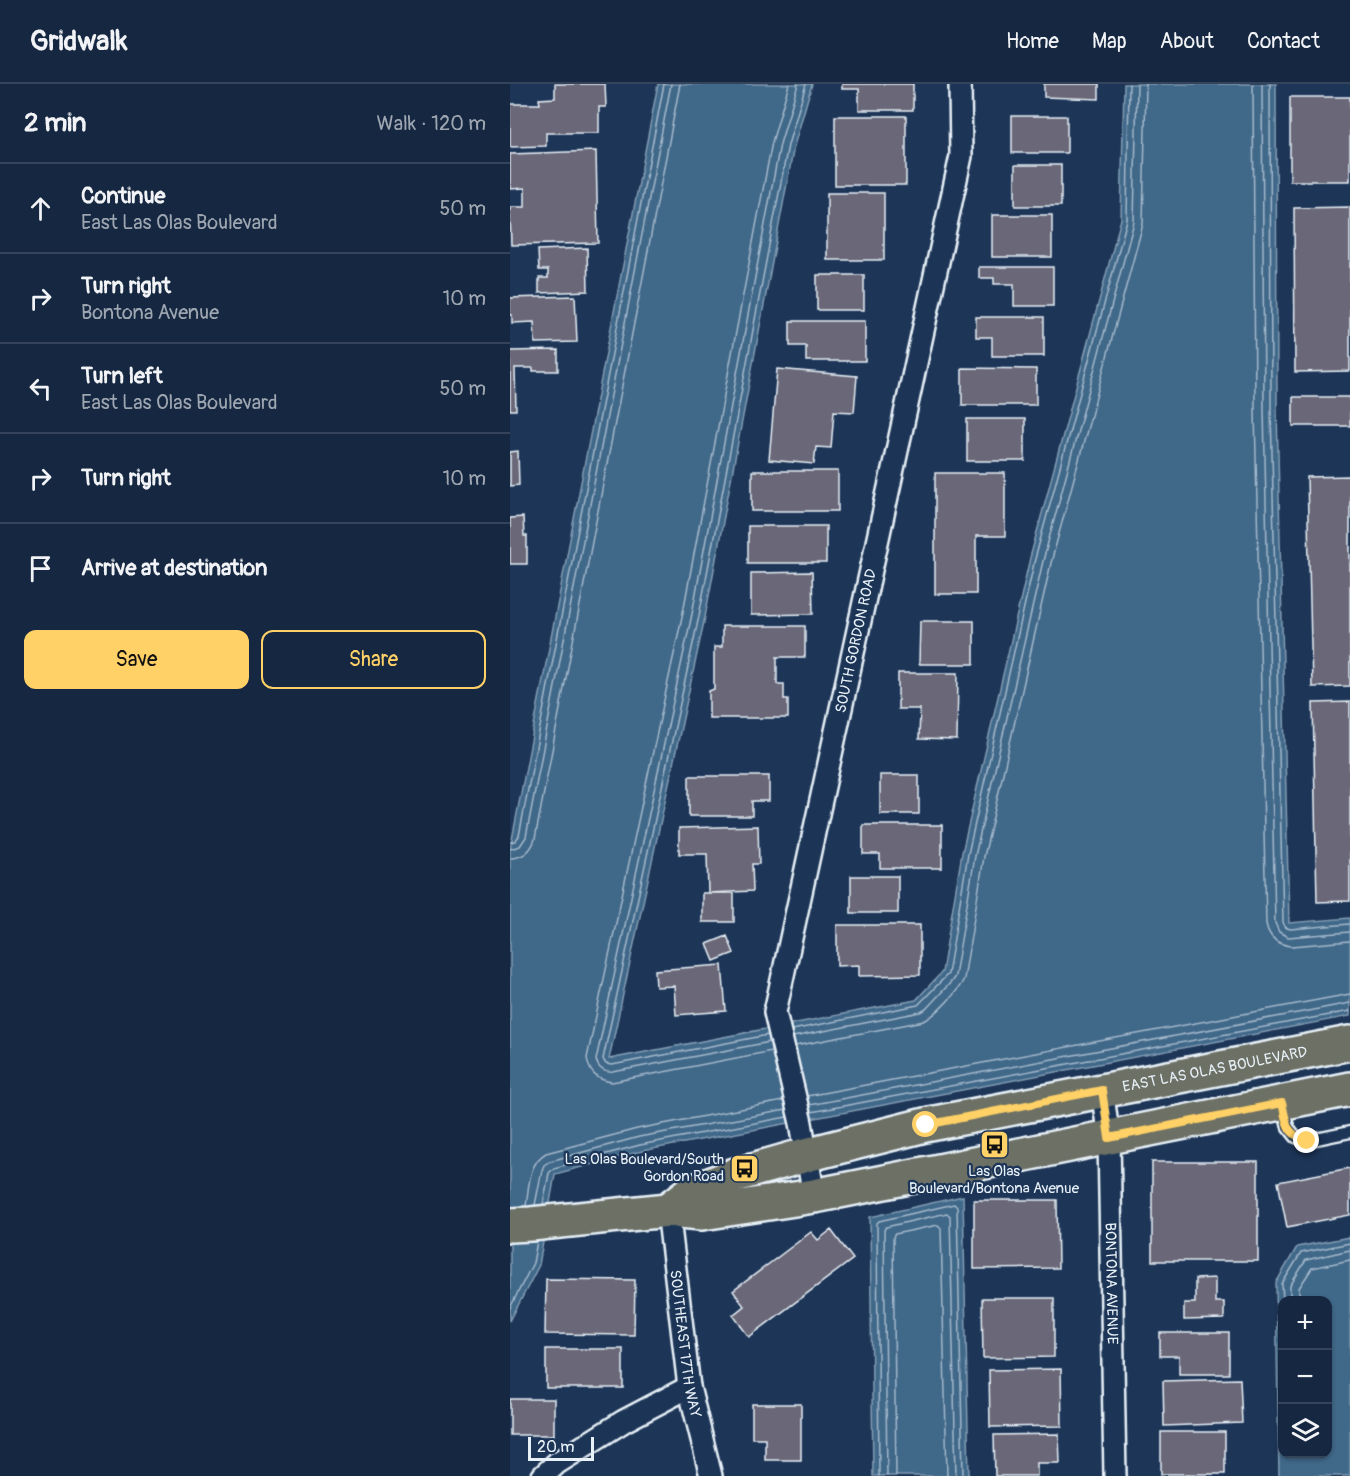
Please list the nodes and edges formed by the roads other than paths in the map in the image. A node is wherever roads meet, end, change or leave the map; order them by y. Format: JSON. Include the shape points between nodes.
{"nodes":[{"id":1,"x":960,"y":84,"type":"edge"},
{"id":2,"x":1350,"y":1043,"type":"edge"},
{"id":3,"x":1350,"y":1089,"type":"edge"},
{"id":4,"x":1102,"y":1090,"type":"junction"},
{"id":5,"x":1282,"y":1103,"type":"junction"},
{"id":6,"x":1350,"y":1132,"type":"edge"},
{"id":7,"x":1109,"y":1138,"type":"junction"},
{"id":8,"x":806,"y":1155,"type":"junction"},
{"id":9,"x":814,"y":1196,"type":"junction"},
{"id":10,"x":668,"y":1210,"type":"junction"},
{"id":11,"x":510,"y":1225,"type":"edge"},
{"id":12,"x":689,"y":1387,"type":"junction"},
{"id":13,"x":543,"y":1476,"type":"edge"},
{"id":14,"x":711,"y":1476,"type":"edge"},
{"id":15,"x":1115,"y":1476,"type":"edge"}],
"edges":[{"from":1,"to":8,"type":"street","name":"SOUTH GORDON ROAD","via":[[961,156],[776,1012]]},
{"from":2,"to":4,"type":"main road","name":"EAST LAS OLAS BOULEVARD"},
{"from":3,"to":5,"type":"main road"},
{"from":4,"to":7,"type":"street","name":"BONTONA AVENUE"},
{"from":4,"to":8,"type":"main road","name":"EAST LAS OLAS BOULEVARD","via":[[926,1125]]},
{"from":5,"to":6,"type":"lane","via":[[1287,1127],[1296,1137],[1307,1141]]},
{"from":5,"to":7,"type":"main road"},
{"from":7,"to":9,"type":"main road"},
{"from":7,"to":15,"type":"street","name":"BONTONA AVENUE"},
{"from":8,"to":9,"type":"street","name":"SOUTH GORDON ROAD"},
{"from":8,"to":10,"type":"main road","name":"EAST LAS OLAS BOULEVARD","via":[[699,1188]]},
{"from":9,"to":10,"type":"main road","via":[[702,1213]]},
{"from":10,"to":11,"type":"main road"},
{"from":10,"to":12,"type":"street","name":"SOUTHEAST 17TH WAY"},
{"from":12,"to":13,"type":"street","via":[[624,1421]]},
{"from":12,"to":14,"type":"street","name":"SOUTHEAST 17TH WAY"}]}
